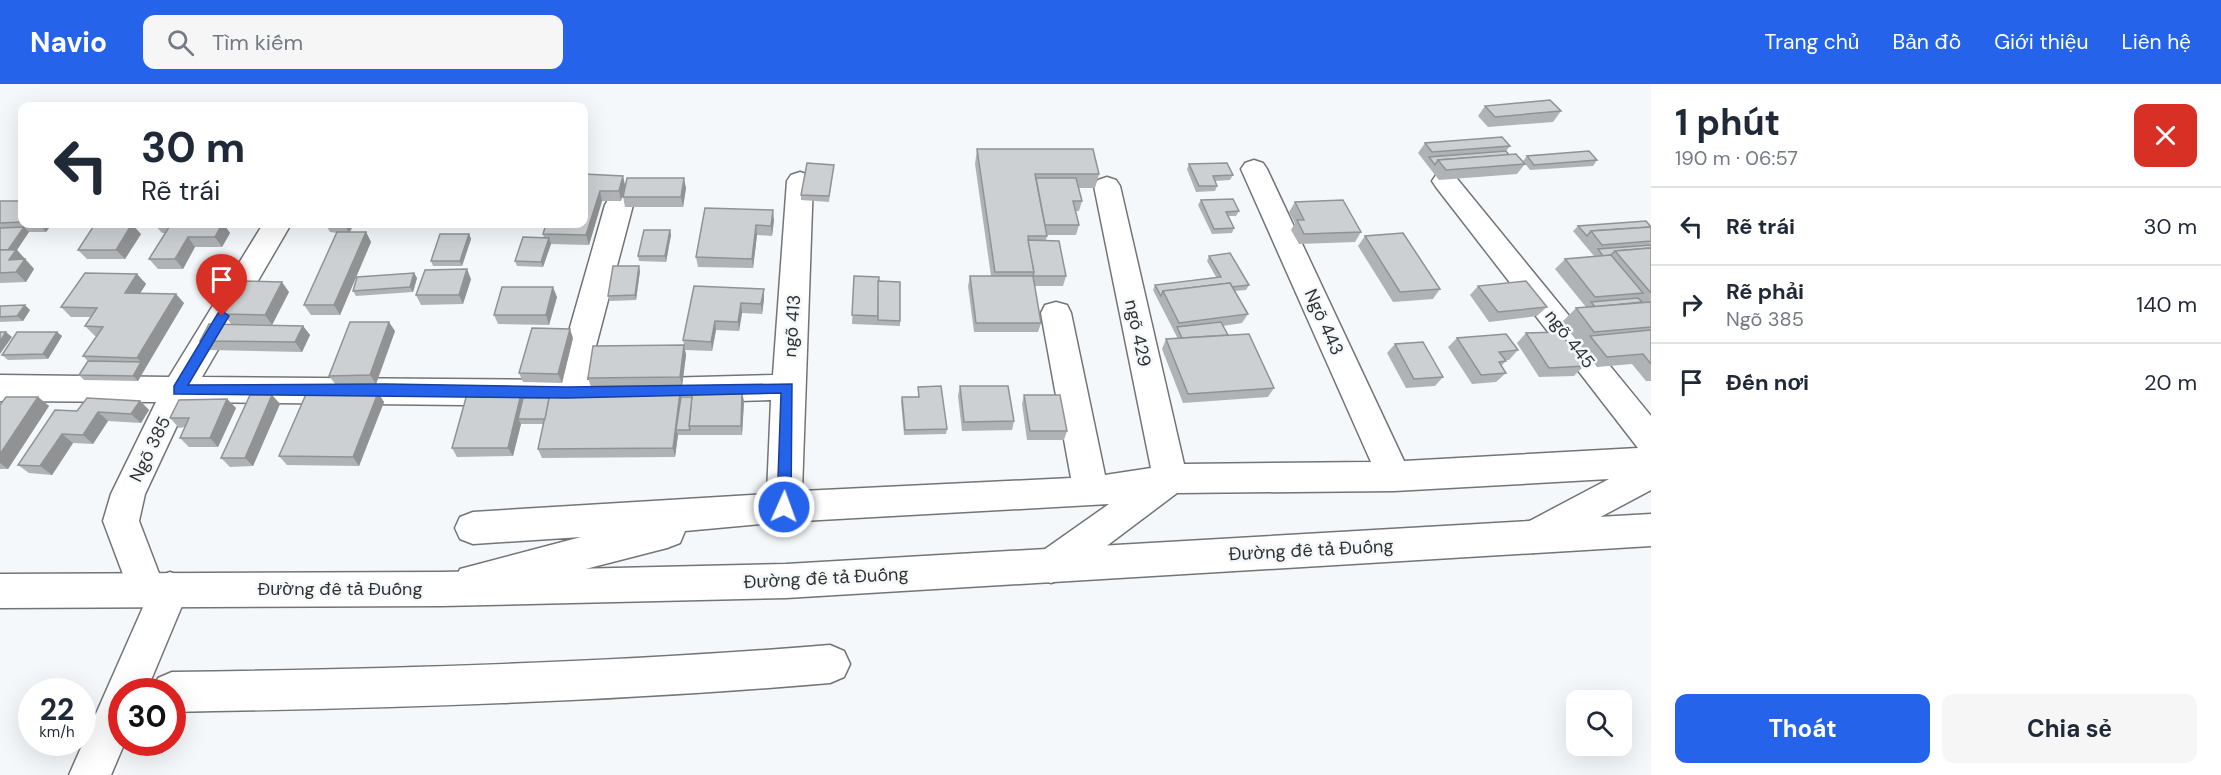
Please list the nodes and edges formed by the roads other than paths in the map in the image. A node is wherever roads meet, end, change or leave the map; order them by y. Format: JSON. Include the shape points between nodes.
{"nodes":[{"id":1,"x":1254,"y":169,"type":"dead end"},
{"id":2,"x":800,"y":181,"type":"dead end"},
{"id":3,"x":1445,"y":181,"type":"edge"},
{"id":4,"x":1107,"y":186,"type":"dead end"},
{"id":5,"x":619,"y":205,"type":"edge"},
{"id":6,"x":275,"y":228,"type":"edge"},
{"id":7,"x":1056,"y":314,"type":"dead end"},
{"id":8,"x":788,"y":387,"type":"junction"},
{"id":9,"x":0,"y":388,"type":"edge"},
{"id":10,"x":178,"y":390,"type":"junction"},
{"id":11,"x":567,"y":393,"type":"junction"},
{"id":12,"x":1651,"y":440,"type":"edge"},
{"id":13,"x":1651,"y":462,"type":"edge"},
{"id":14,"x":1651,"y":473,"type":"edge"},
{"id":15,"x":1394,"y":476,"type":"junction"},
{"id":16,"x":1170,"y":479,"type":"junction"},
{"id":17,"x":1091,"y":492,"type":"junction"},
{"id":18,"x":784,"y":507,"type":"junction"},
{"id":19,"x":739,"y":513,"type":"junction"},
{"id":20,"x":473,"y":528,"type":"dead end"},
{"id":21,"x":1651,"y":530,"type":"edge"},
{"id":22,"x":1533,"y":537,"type":"junction"},
{"id":23,"x":1051,"y":566,"type":"junction"},
{"id":24,"x":158,"y":589,"type":"junction"},
{"id":25,"x":442,"y":589,"type":"junction"},
{"id":26,"x":0,"y":591,"type":"edge"},
{"id":27,"x":830,"y":664,"type":"dead end"},
{"id":28,"x":130,"y":678,"type":"edge"},
{"id":29,"x":186,"y":693,"type":"edge"},
{"id":30,"x":108,"y":733,"type":"edge"},
{"id":31,"x":90,"y":775,"type":"edge"}],
"edges":[{"from":1,"to":15,"type":"street","name":"Ngõ 443"},
{"from":2,"to":8,"type":"street","name":"ngõ 413"},
{"from":3,"to":12,"type":"street","name":"ngõ 445"},
{"from":4,"to":16,"type":"street","name":"ngõ 429"},
{"from":5,"to":11,"type":"street"},
{"from":6,"to":10,"type":"street","name":"Ngõ 385"},
{"from":7,"to":17,"type":"street"},
{"from":8,"to":11,"type":"street"},
{"from":8,"to":18,"type":"street","name":"ngõ 413"},
{"from":9,"to":10,"type":"street"},
{"from":10,"to":11,"type":"street"},
{"from":10,"to":24,"type":"street","name":"Ngõ 385","via":[[128,494],[121,521]]},
{"from":13,"to":15,"type":"street"},
{"from":14,"to":22,"type":"street"},
{"from":15,"to":16,"type":"street"},
{"from":16,"to":17,"type":"street"},
{"from":16,"to":23,"type":"street"},
{"from":17,"to":18,"type":"street"},
{"from":18,"to":19,"type":"street"},
{"from":19,"to":20,"type":"street"},
{"from":19,"to":25,"type":"street"},
{"from":21,"to":22,"type":"street","name":"Đường đê tả Đuống"},
{"from":22,"to":23,"type":"street","name":"Đường đê tả Đuống"},
{"from":23,"to":25,"type":"street","name":"Đường đê tả Đuống","via":[[786,581]]},
{"from":24,"to":25,"type":"street","name":"Đường đê tả Đuống"},
{"from":24,"to":26,"type":"street","name":"Đường đê tả Đuống"},
{"from":24,"to":28,"type":"street"},
{"from":27,"to":29,"type":"street","via":[[586,683]]},
{"from":30,"to":31,"type":"street"}]}
